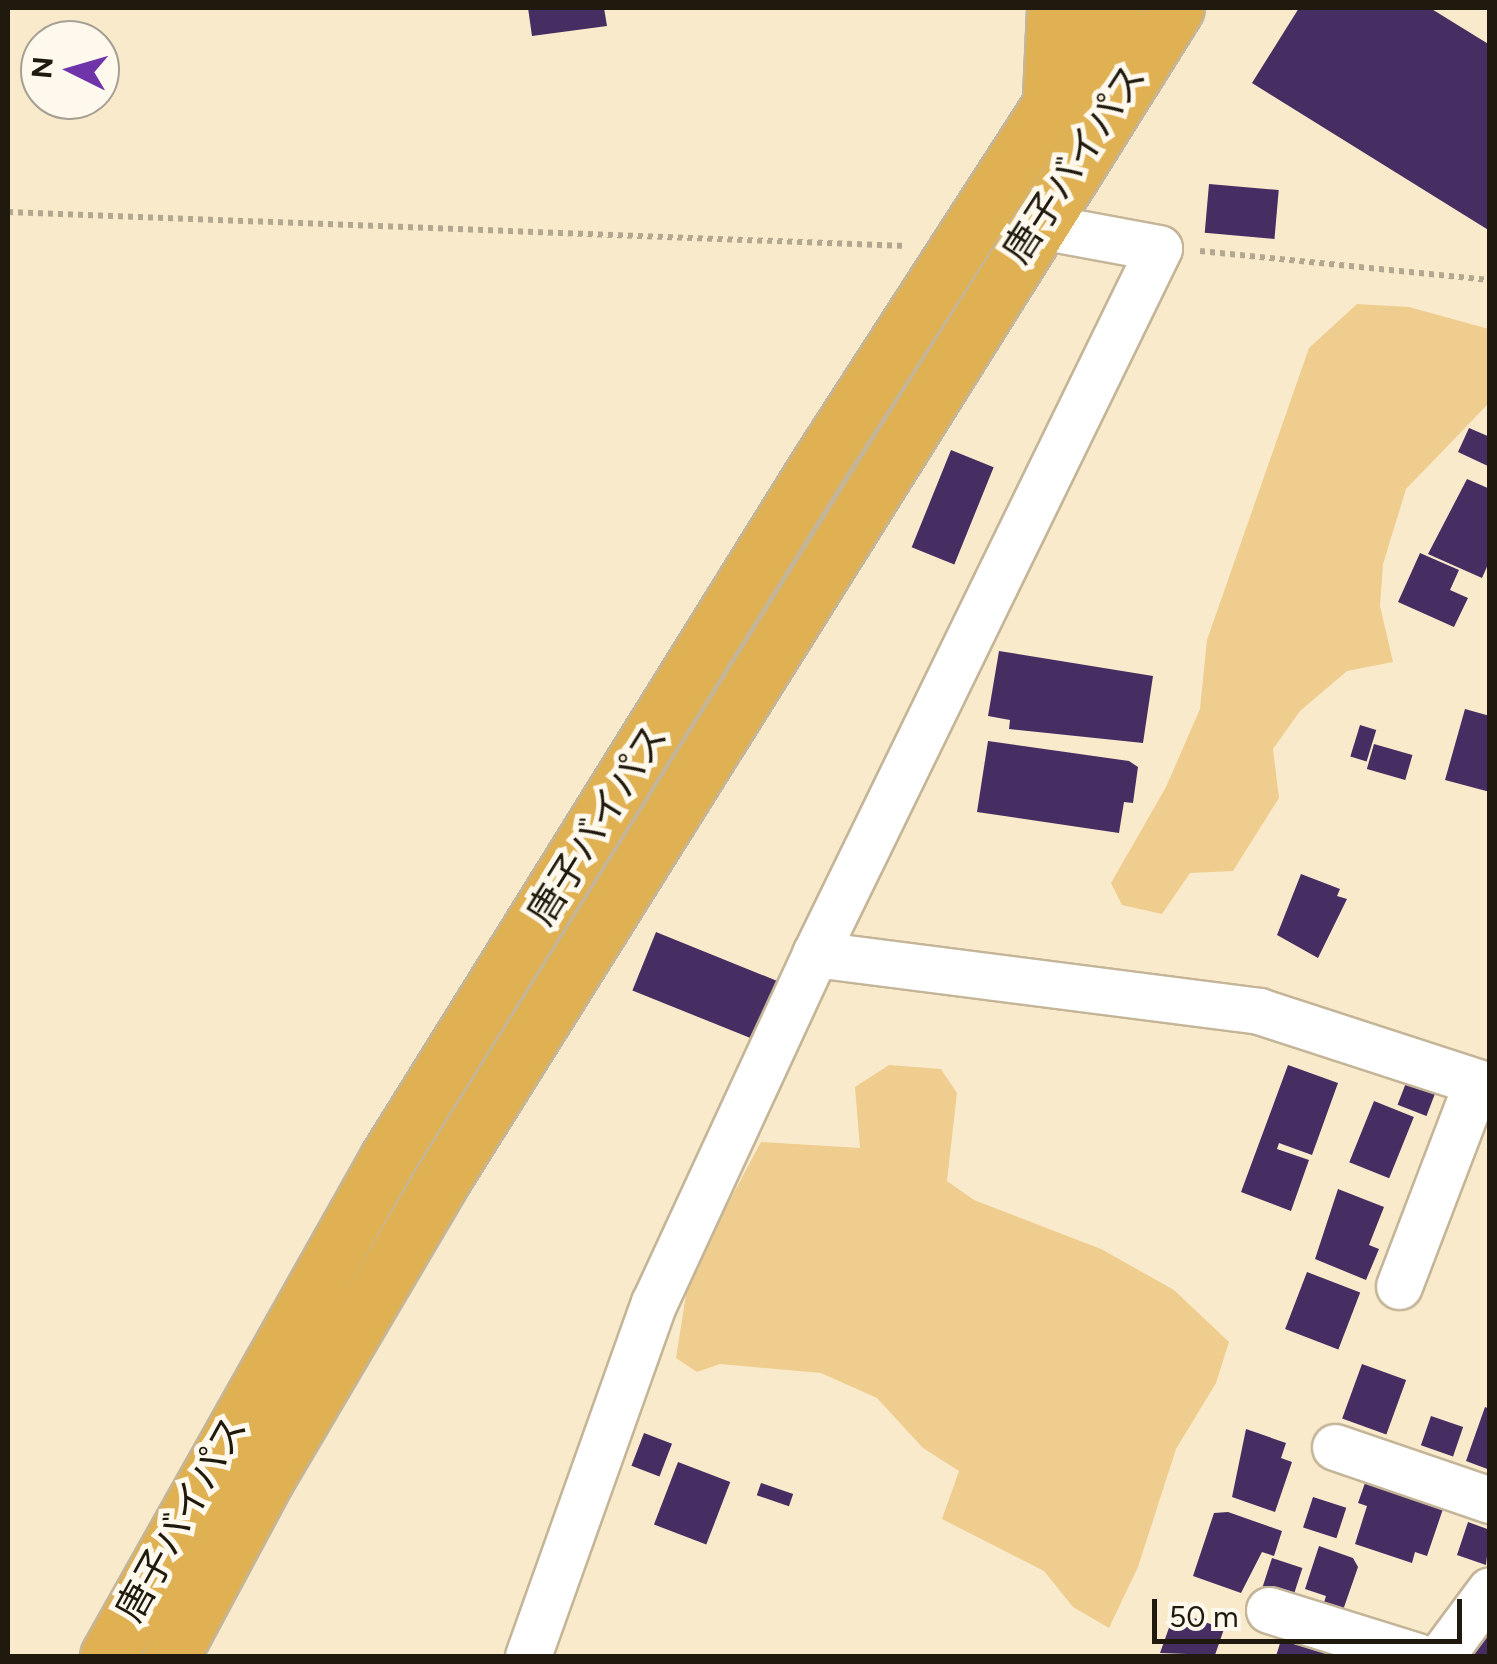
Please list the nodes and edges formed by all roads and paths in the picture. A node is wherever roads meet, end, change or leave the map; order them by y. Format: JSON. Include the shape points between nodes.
{"nodes":[{"id":1,"x":1056,"y":8,"type":"edge"},
{"id":2,"x":1114,"y":8,"type":"edge"},
{"id":3,"x":1176,"y":8,"type":"edge"},
{"id":4,"x":1050,"y":106,"type":"junction"},
{"id":5,"x":8,"y":212,"type":"edge"},
{"id":6,"x":1035,"y":225,"type":"junction"},
{"id":7,"x":958,"y":248,"type":"junction"},
{"id":8,"x":1159,"y":248,"type":"junction"},
{"id":9,"x":1490,"y":280,"type":"edge"},
{"id":10,"x":815,"y":954,"type":"junction"},
{"id":11,"x":1483,"y":1084,"type":"edge"},
{"id":12,"x":1399,"y":1286,"type":"dead end"},
{"id":13,"x":1335,"y":1447,"type":"dead end"},
{"id":14,"x":1490,"y":1500,"type":"edge"},
{"id":15,"x":1490,"y":1590,"type":"edge"},
{"id":16,"x":1269,"y":1610,"type":"dead end"},
{"id":17,"x":535,"y":1654,"type":"edge"},
{"id":18,"x":108,"y":1656,"type":"edge"},
{"id":19,"x":171,"y":1656,"type":"edge"},
{"id":20,"x":1417,"y":1656,"type":"edge"},
{"id":21,"x":1441,"y":1656,"type":"edge"}],
"edges":[{"from":1,"to":4,"type":"highway"},
{"from":2,"to":4,"type":"highway","name":"唐子バイパス"},
{"from":3,"to":6,"type":"highway","name":"唐子バイパス"},
{"from":4,"to":7,"type":"highway","name":"唐子バイパス"},
{"from":5,"to":7,"type":"path"},
{"from":6,"to":8,"type":"street"},
{"from":6,"to":19,"type":"highway","name":"唐子バイパス","via":[[440,1183],[266,1477]]},
{"from":7,"to":18,"type":"highway","name":"唐子バイパス","via":[[388,1158]]},
{"from":8,"to":9,"type":"path"},
{"from":8,"to":10,"type":"street"},
{"from":10,"to":11,"type":"street","via":[[1259,1011]]},
{"from":10,"to":17,"type":"street","via":[[654,1303]]},
{"from":11,"to":12,"type":"street"},
{"from":13,"to":14,"type":"street"},
{"from":15,"to":21,"type":"street"},
{"from":16,"to":20,"type":"street"}]}
